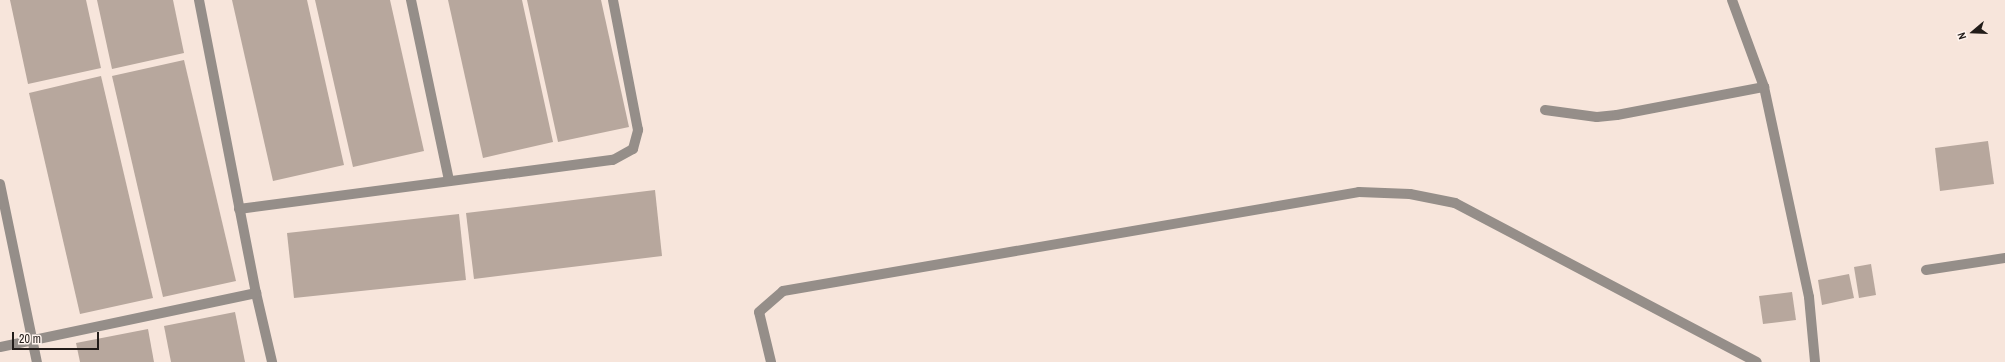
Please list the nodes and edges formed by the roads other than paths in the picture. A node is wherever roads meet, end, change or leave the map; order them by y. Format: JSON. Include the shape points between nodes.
{"nodes":[{"id":1,"x":199,"y":0,"type":"edge"},
{"id":2,"x":411,"y":0,"type":"edge"},
{"id":3,"x":613,"y":0,"type":"edge"},
{"id":4,"x":1732,"y":0,"type":"edge"},
{"id":5,"x":1764,"y":88,"type":"junction"},
{"id":6,"x":1545,"y":110,"type":"dead end"},
{"id":7,"x":449,"y":181,"type":"junction"},
{"id":8,"x":0,"y":184,"type":"edge"},
{"id":9,"x":239,"y":209,"type":"junction"},
{"id":10,"x":2005,"y":258,"type":"edge"},
{"id":11,"x":1926,"y":270,"type":"dead end"},
{"id":12,"x":256,"y":293,"type":"junction"},
{"id":13,"x":32,"y":341,"type":"junction"},
{"id":14,"x":0,"y":347,"type":"edge"},
{"id":15,"x":37,"y":362,"type":"edge"},
{"id":16,"x":272,"y":362,"type":"edge"},
{"id":17,"x":771,"y":362,"type":"edge"},
{"id":18,"x":1757,"y":362,"type":"edge"},
{"id":19,"x":1815,"y":362,"type":"edge"}],
"edges":[{"from":1,"to":9,"type":"street"},
{"from":2,"to":7,"type":"street"},
{"from":3,"to":7,"type":"street","via":[[638,130],[633,149],[613,160]]},
{"from":4,"to":5,"type":"street"},
{"from":5,"to":6,"type":"street","via":[[1617,115],[1597,116]]},
{"from":5,"to":19,"type":"street","via":[[1809,297]]},
{"from":7,"to":9,"type":"street"},
{"from":8,"to":13,"type":"street"},
{"from":9,"to":12,"type":"street"},
{"from":10,"to":11,"type":"street"},
{"from":12,"to":13,"type":"street"},
{"from":12,"to":16,"type":"street"},
{"from":13,"to":14,"type":"street"},
{"from":13,"to":15,"type":"street"},
{"from":17,"to":18,"type":"street","via":[[759,312],[783,290],[1359,192],[1410,194],[1455,203]]}]}
